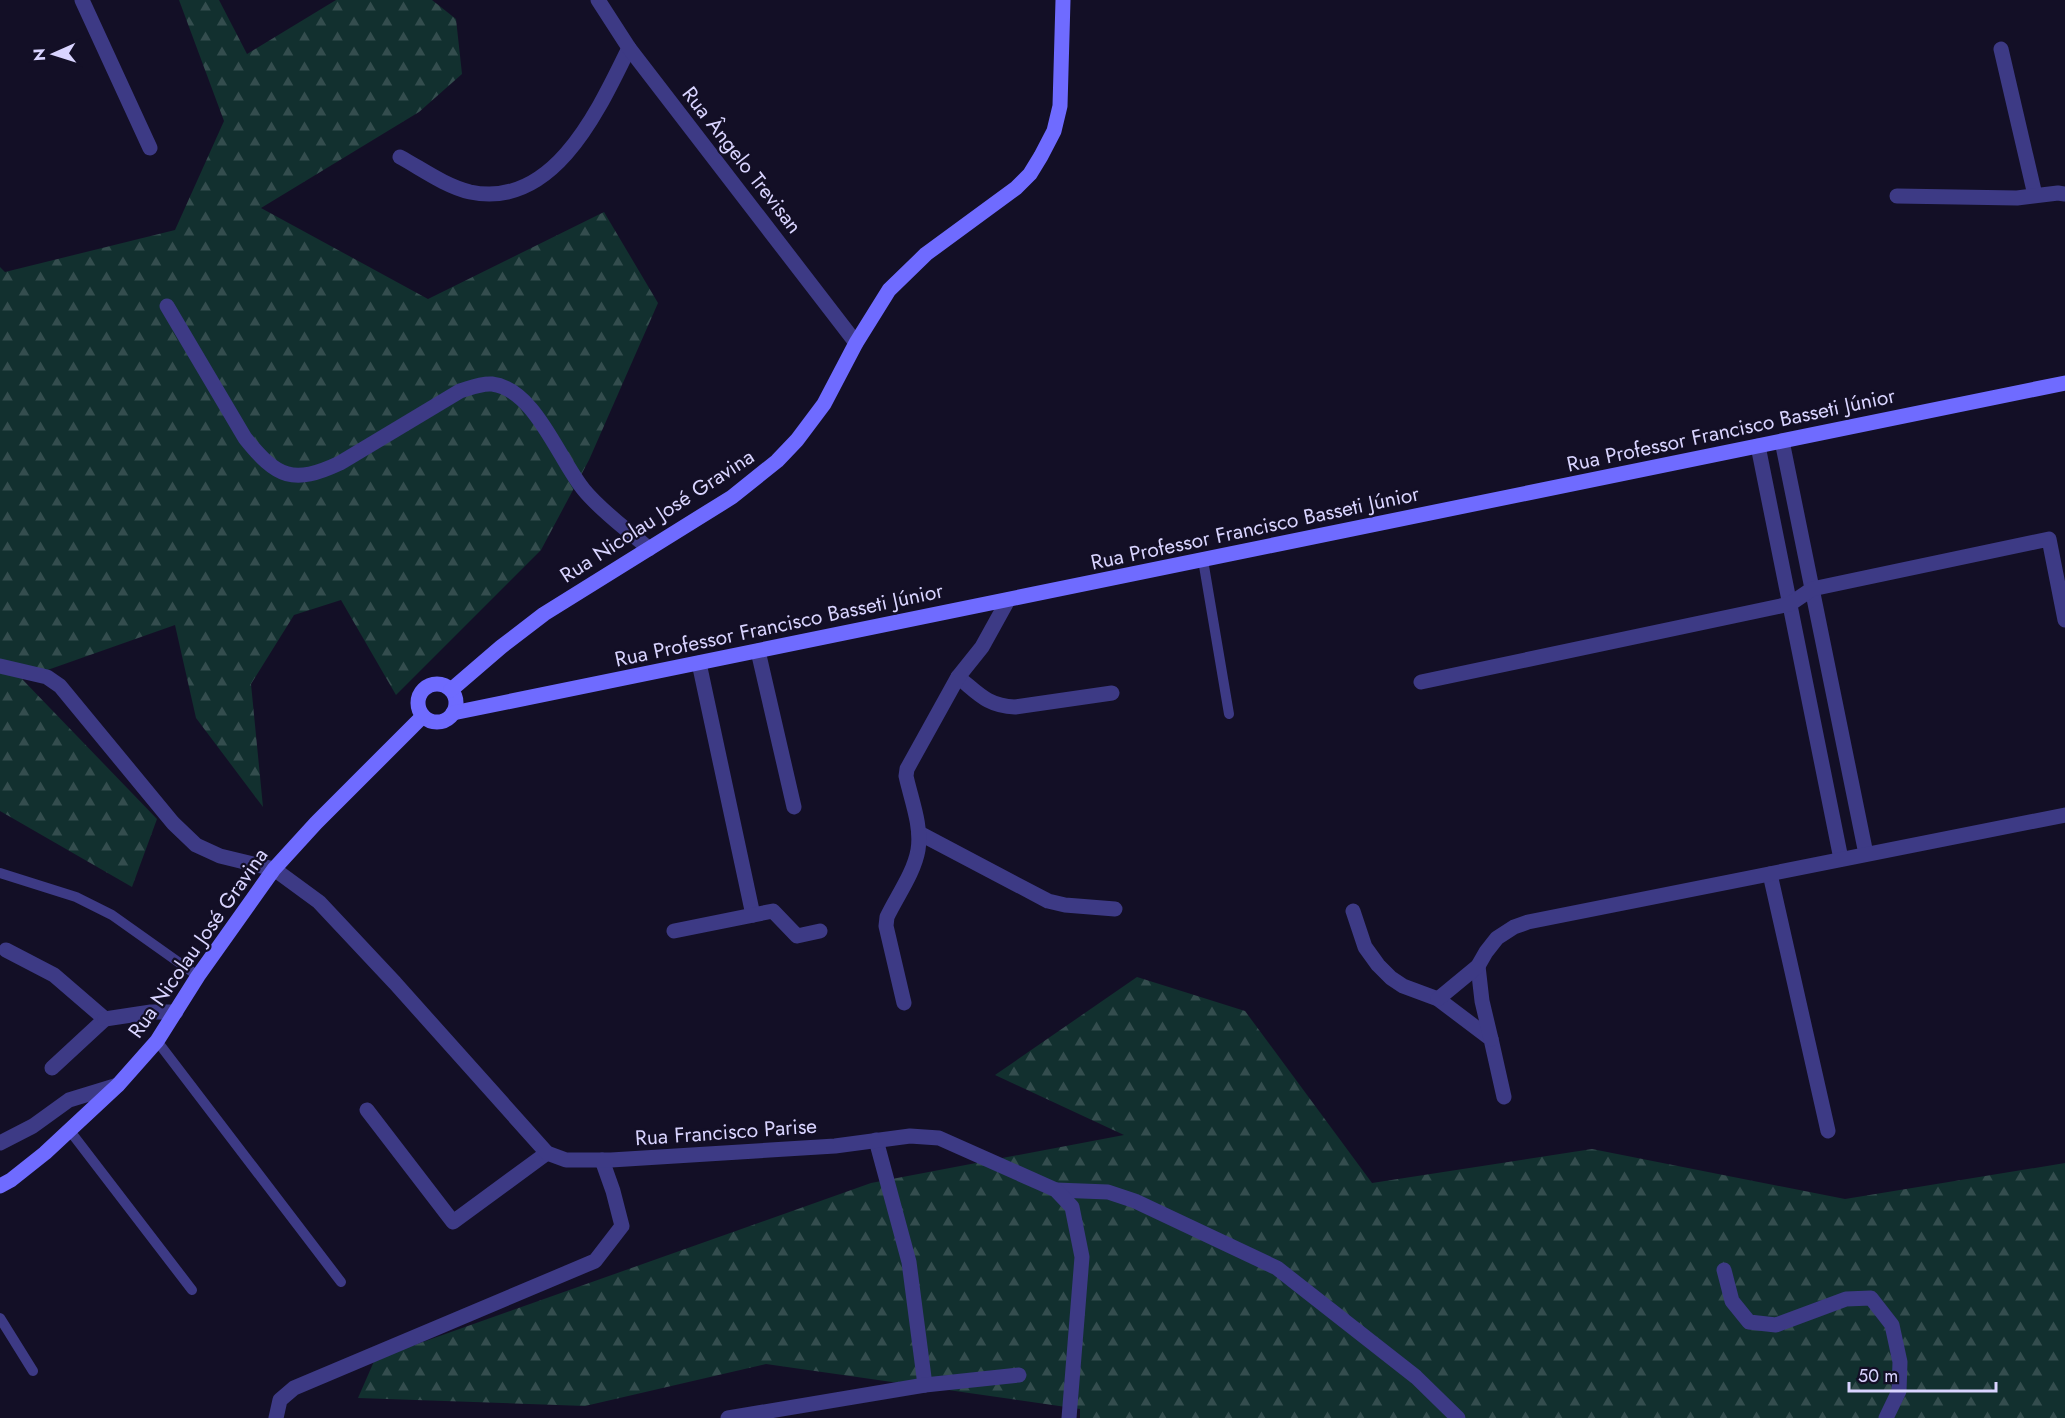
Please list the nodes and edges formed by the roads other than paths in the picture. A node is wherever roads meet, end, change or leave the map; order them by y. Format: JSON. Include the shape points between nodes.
{"nodes":[{"id":1,"x":82,"y":0,"type":"edge"},
{"id":2,"x":597,"y":0,"type":"edge"},
{"id":3,"x":1063,"y":0,"type":"edge"},
{"id":4,"x":629,"y":48,"type":"junction"},
{"id":5,"x":2001,"y":49,"type":"dead end"},
{"id":6,"x":150,"y":148,"type":"dead end"},
{"id":7,"x":400,"y":157,"type":"dead end"},
{"id":8,"x":2065,"y":194,"type":"edge"},
{"id":9,"x":2035,"y":195,"type":"junction"},
{"id":10,"x":1897,"y":196,"type":"dead end"},
{"id":11,"x":167,"y":306,"type":"dead end"},
{"id":12,"x":856,"y":343,"type":"junction"},
{"id":13,"x":2065,"y":383,"type":"edge"},
{"id":14,"x":1782,"y":441,"type":"junction"},
{"id":15,"x":1758,"y":446,"type":"junction"},
{"id":16,"x":649,"y":549,"type":"junction"},
{"id":17,"x":1203,"y":560,"type":"junction"},
{"id":18,"x":1812,"y":589,"type":"junction"},
{"id":19,"x":1008,"y":600,"type":"junction"},
{"id":20,"x":1790,"y":604,"type":"junction"},
{"id":21,"x":2065,"y":620,"type":"edge"},
{"id":22,"x":758,"y":651,"type":"junction"},
{"id":23,"x":699,"y":663,"type":"junction"},
{"id":24,"x":0,"y":666,"type":"edge"},
{"id":25,"x":958,"y":677,"type":"junction"},
{"id":26,"x":1421,"y":682,"type":"dead end"},
{"id":27,"x":451,"y":690,"type":"junction"},
{"id":28,"x":1112,"y":693,"type":"dead end"},
{"id":29,"x":453,"y":713,"type":"junction"},
{"id":30,"x":1229,"y":714,"type":"dead end"},
{"id":31,"x":423,"y":716,"type":"junction"},
{"id":32,"x":794,"y":807,"type":"dead end"},
{"id":33,"x":2065,"y":815,"type":"edge"},
{"id":34,"x":919,"y":833,"type":"junction"},
{"id":35,"x":1866,"y":854,"type":"junction"},
{"id":36,"x":1841,"y":859,"type":"junction"},
{"id":37,"x":274,"y":869,"type":"junction"},
{"id":38,"x":0,"y":873,"type":"edge"},
{"id":39,"x":1770,"y":874,"type":"junction"},
{"id":40,"x":1115,"y":909,"type":"dead end"},
{"id":41,"x":1353,"y":911,"type":"dead end"},
{"id":42,"x":753,"y":915,"type":"junction"},
{"id":43,"x":674,"y":931,"type":"dead end"},
{"id":44,"x":819,"y":931,"type":"dead end"},
{"id":45,"x":6,"y":950,"type":"dead end"},
{"id":46,"x":1478,"y":966,"type":"junction"},
{"id":47,"x":198,"y":976,"type":"junction"},
{"id":48,"x":1438,"y":999,"type":"junction"},
{"id":49,"x":904,"y":1003,"type":"dead end"},
{"id":50,"x":176,"y":1012,"type":"junction"},
{"id":51,"x":105,"y":1019,"type":"junction"},
{"id":52,"x":1491,"y":1039,"type":"junction"},
{"id":53,"x":157,"y":1041,"type":"junction"},
{"id":54,"x":52,"y":1068,"type":"dead end"},
{"id":55,"x":118,"y":1085,"type":"junction"},
{"id":56,"x":1504,"y":1097,"type":"dead end"},
{"id":57,"x":367,"y":1110,"type":"dead end"},
{"id":58,"x":70,"y":1131,"type":"junction"},
{"id":59,"x":1828,"y":1131,"type":"dead end"},
{"id":60,"x":876,"y":1140,"type":"junction"},
{"id":61,"x":0,"y":1143,"type":"edge"},
{"id":62,"x":547,"y":1153,"type":"junction"},
{"id":63,"x":602,"y":1160,"type":"junction"},
{"id":64,"x":0,"y":1186,"type":"edge"},
{"id":65,"x":1056,"y":1190,"type":"junction"},
{"id":66,"x":1725,"y":1270,"type":"dead end"},
{"id":67,"x":341,"y":1282,"type":"dead end"},
{"id":68,"x":192,"y":1290,"type":"dead end"},
{"id":69,"x":0,"y":1318,"type":"edge"},
{"id":70,"x":33,"y":1371,"type":"dead end"},
{"id":71,"x":1019,"y":1375,"type":"dead end"},
{"id":72,"x":925,"y":1385,"type":"junction"},
{"id":73,"x":276,"y":1418,"type":"edge"},
{"id":74,"x":728,"y":1418,"type":"edge"},
{"id":75,"x":1069,"y":1418,"type":"edge"},
{"id":76,"x":1458,"y":1418,"type":"edge"},
{"id":77,"x":1886,"y":1418,"type":"edge"}],
"edges":[{"from":1,"to":6,"type":"street"},
{"from":2,"to":4,"type":"street","name":"Rua Ângelo Trevisan"},
{"from":3,"to":12,"type":"main road","name":"Rua Nicolau José Gravina","via":[[1060,106],[1054,131],[1041,156],[1016,188],[908,270],[890,290]]},
{"from":4,"to":7,"type":"street","via":[[586,129],[565,157],[530,183],[492,195],[468,191]]},
{"from":4,"to":12,"type":"street","name":"Rua Ângelo Trevisan"},
{"from":5,"to":9,"type":"street"},
{"from":8,"to":9,"type":"street"},
{"from":9,"to":10,"type":"street"},
{"from":11,"to":16,"type":"street","via":[[245,438],[279,471],[300,477],[319,473],[460,392],[492,384],[522,400],[584,489]]},
{"from":12,"to":16,"type":"main road","name":"Rua Nicolau José Gravina","via":[[813,421],[777,462],[732,497]]},
{"from":13,"to":14,"type":"main road","name":"Rua Professor Francisco Basseti Júnior"},
{"from":14,"to":15,"type":"main road","name":"Rua Professor Francisco Basseti Júnior"},
{"from":14,"to":18,"type":"street"},
{"from":15,"to":17,"type":"main road","name":"Rua Professor Francisco Basseti Júnior"},
{"from":15,"to":20,"type":"street"},
{"from":16,"to":27,"type":"main road","name":"Rua Nicolau José Gravina","via":[[544,614]]},
{"from":17,"to":19,"type":"main road","name":"Rua Professor Francisco Basseti Júnior"},
{"from":17,"to":30,"type":"lane"},
{"from":18,"to":20,"type":"street"},
{"from":18,"to":21,"type":"street","via":[[2049,539]]},
{"from":18,"to":35,"type":"street"},
{"from":19,"to":22,"type":"main road","name":"Rua Professor Francisco Basseti Júnior"},
{"from":19,"to":25,"type":"street","via":[[982,647]]},
{"from":20,"to":26,"type":"street"},
{"from":20,"to":36,"type":"street"},
{"from":22,"to":23,"type":"main road","name":"Rua Professor Francisco Basseti Júnior"},
{"from":22,"to":32,"type":"street"},
{"from":23,"to":29,"type":"main road","name":"Rua Professor Francisco Basseti Júnior"},
{"from":23,"to":42,"type":"street"},
{"from":24,"to":37,"type":"street","via":[[47,677],[60,686],[173,823],[196,845],[220,856]]},
{"from":25,"to":28,"type":"street","via":[[990,703],[1001,706]]},
{"from":25,"to":34,"type":"street","via":[[907,769]]},
{"from":27,"to":29,"type":"main road","via":[[456,701]]},
{"from":27,"to":31,"type":"main road","via":[[432,684],[422,692],[418,704]]},
{"from":29,"to":31,"type":"main road","via":[[439,721]]},
{"from":31,"to":37,"type":"main road","name":"Rua Nicolau José Gravina"},
{"from":33,"to":35,"type":"street"},
{"from":34,"to":40,"type":"street","via":[[1048,901]]},
{"from":34,"to":49,"type":"street","via":[[915,862],[886,917]]},
{"from":35,"to":36,"type":"street"},
{"from":36,"to":39,"type":"street"},
{"from":37,"to":47,"type":"main road","name":"Rua Nicolau José Gravina"},
{"from":37,"to":62,"type":"street","via":[[319,902]]},
{"from":38,"to":47,"type":"lane","via":[[76,897],[112,915]]},
{"from":39,"to":46,"type":"street","via":[[1528,922],[1497,938]]},
{"from":39,"to":59,"type":"street"},
{"from":41,"to":48,"type":"street","via":[[1365,947],[1378,966],[1403,986]]},
{"from":42,"to":43,"type":"street"},
{"from":42,"to":44,"type":"street","via":[[773,911],[797,936]]},
{"from":45,"to":51,"type":"street","via":[[54,975]]},
{"from":46,"to":48,"type":"street"},
{"from":46,"to":52,"type":"street"},
{"from":47,"to":50,"type":"main road","name":"Rua Nicolau José Gravina"},
{"from":48,"to":52,"type":"street"},
{"from":50,"to":51,"type":"street"},
{"from":50,"to":53,"type":"main road","name":"Rua Nicolau José Gravina"},
{"from":51,"to":54,"type":"street"},
{"from":52,"to":56,"type":"street"},
{"from":53,"to":55,"type":"main road","name":"Rua Nicolau José Gravina"},
{"from":53,"to":67,"type":"lane"},
{"from":55,"to":58,"type":"main road","name":"Rua Nicolau José Gravina"},
{"from":55,"to":61,"type":"street","via":[[69,1100],[33,1126]]},
{"from":57,"to":62,"type":"street","via":[[453,1222]]},
{"from":58,"to":64,"type":"main road","name":"Rua Nicolau José Gravina"},
{"from":58,"to":68,"type":"lane"},
{"from":60,"to":63,"type":"street","name":"Rua Francisco Parise"},
{"from":60,"to":65,"type":"street","name":"Rua Francisco Parise","via":[[939,1138]]},
{"from":60,"to":72,"type":"street","via":[[909,1262]]},
{"from":62,"to":63,"type":"street","name":"Rua Francisco Parise","via":[[566,1160]]},
{"from":63,"to":73,"type":"street","via":[[622,1226],[595,1261],[294,1388],[280,1400]]},
{"from":65,"to":75,"type":"street","via":[[1072,1208],[1082,1257]]},
{"from":65,"to":76,"type":"street","via":[[1108,1192],[1126,1198],[1277,1268],[1416,1377]]},
{"from":66,"to":77,"type":"street","via":[[1732,1301],[1749,1322],[1776,1326],[1846,1299],[1870,1298],[1892,1325],[1900,1362],[1899,1392]]},
{"from":69,"to":70,"type":"lane"},
{"from":71,"to":72,"type":"street"},
{"from":72,"to":74,"type":"street"}]}
